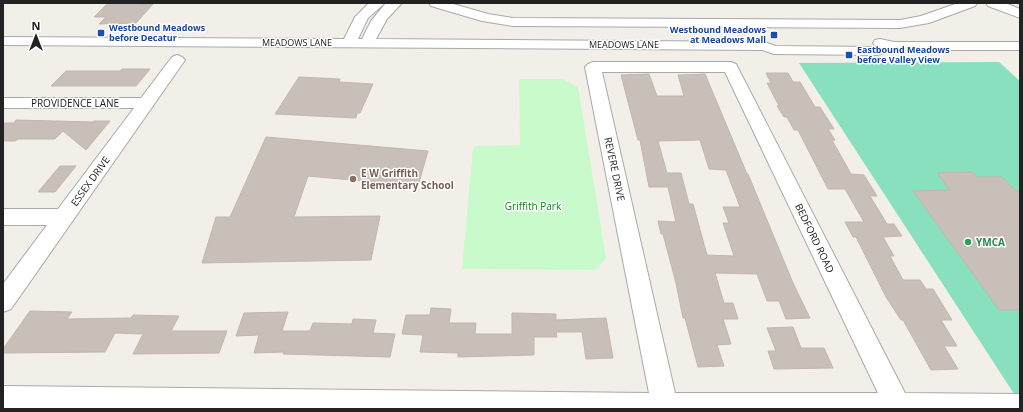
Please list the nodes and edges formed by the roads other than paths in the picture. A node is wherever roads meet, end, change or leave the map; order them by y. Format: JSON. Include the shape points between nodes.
{"nodes":[{"id":1,"x":378,"y":3,"type":"edge"},
{"id":2,"x":395,"y":3,"type":"edge"},
{"id":3,"x":436,"y":3,"type":"edge"},
{"id":4,"x":970,"y":3,"type":"edge"},
{"id":5,"x":993,"y":3,"type":"edge"},
{"id":6,"x":1013,"y":3,"type":"edge"},
{"id":7,"x":1020,"y":6,"type":"edge"},
{"id":8,"x":1020,"y":14,"type":"edge"},
{"id":9,"x":3,"y":41,"type":"edge"},
{"id":10,"x":253,"y":42,"type":"junction"},
{"id":11,"x":349,"y":43,"type":"junction"},
{"id":12,"x":367,"y":43,"type":"junction"},
{"id":13,"x":484,"y":44,"type":"junction"},
{"id":14,"x":1020,"y":46,"type":"edge"},
{"id":15,"x":177,"y":60,"type":"dead end"},
{"id":16,"x":731,"y":68,"type":"joint"},
{"id":17,"x":3,"y":103,"type":"edge"},
{"id":18,"x":146,"y":103,"type":"junction"},
{"id":19,"x":3,"y":217,"type":"edge"},
{"id":20,"x":64,"y":217,"type":"junction"},
{"id":21,"x":3,"y":302,"type":"edge"},
{"id":22,"x":3,"y":399,"type":"edge"},
{"id":23,"x":665,"y":406,"type":"junction"},
{"id":24,"x":899,"y":407,"type":"edge"},
{"id":25,"x":1020,"y":407,"type":"edge"}],
"edges":[{"from":1,"to":11,"type":"street","via":[[363,16]]},
{"from":2,"to":12,"type":"street","via":[[381,15]]},
{"from":3,"to":4,"type":"street","via":[[488,18],[513,22],[900,24],[924,20]]},
{"from":5,"to":8,"type":"street"},
{"from":6,"to":7,"type":"street"},
{"from":9,"to":10,"type":"street","name":"MEADOWS LANE"},
{"from":10,"to":11,"type":"street","name":"MEADOWS LANE"},
{"from":10,"to":13,"type":"street","name":"MEADOWS LANE","via":[[293,49],[417,49]]},
{"from":11,"to":12,"type":"street","name":"MEADOWS LANE"},
{"from":12,"to":13,"type":"street","name":"MEADOWS LANE"},
{"from":13,"to":14,"type":"street","name":"MEADOWS LANE","via":[[764,46],[774,50],[877,50],[894,46]]},
{"from":15,"to":18,"type":"street","name":"ESSEX DRIVE"},
{"from":16,"to":23,"type":"street","name":"REVERE DRIVE","via":[[593,67]]},
{"from":16,"to":24,"type":"street","name":"BEDFORD ROAD"},
{"from":17,"to":18,"type":"street","name":"PROVIDENCE LANE"},
{"from":18,"to":20,"type":"street","name":"ESSEX DRIVE"},
{"from":19,"to":20,"type":"street"},
{"from":20,"to":21,"type":"street","name":"ESSEX DRIVE"},
{"from":22,"to":23,"type":"street"},
{"from":23,"to":24,"type":"street"},
{"from":24,"to":25,"type":"street"}]}
